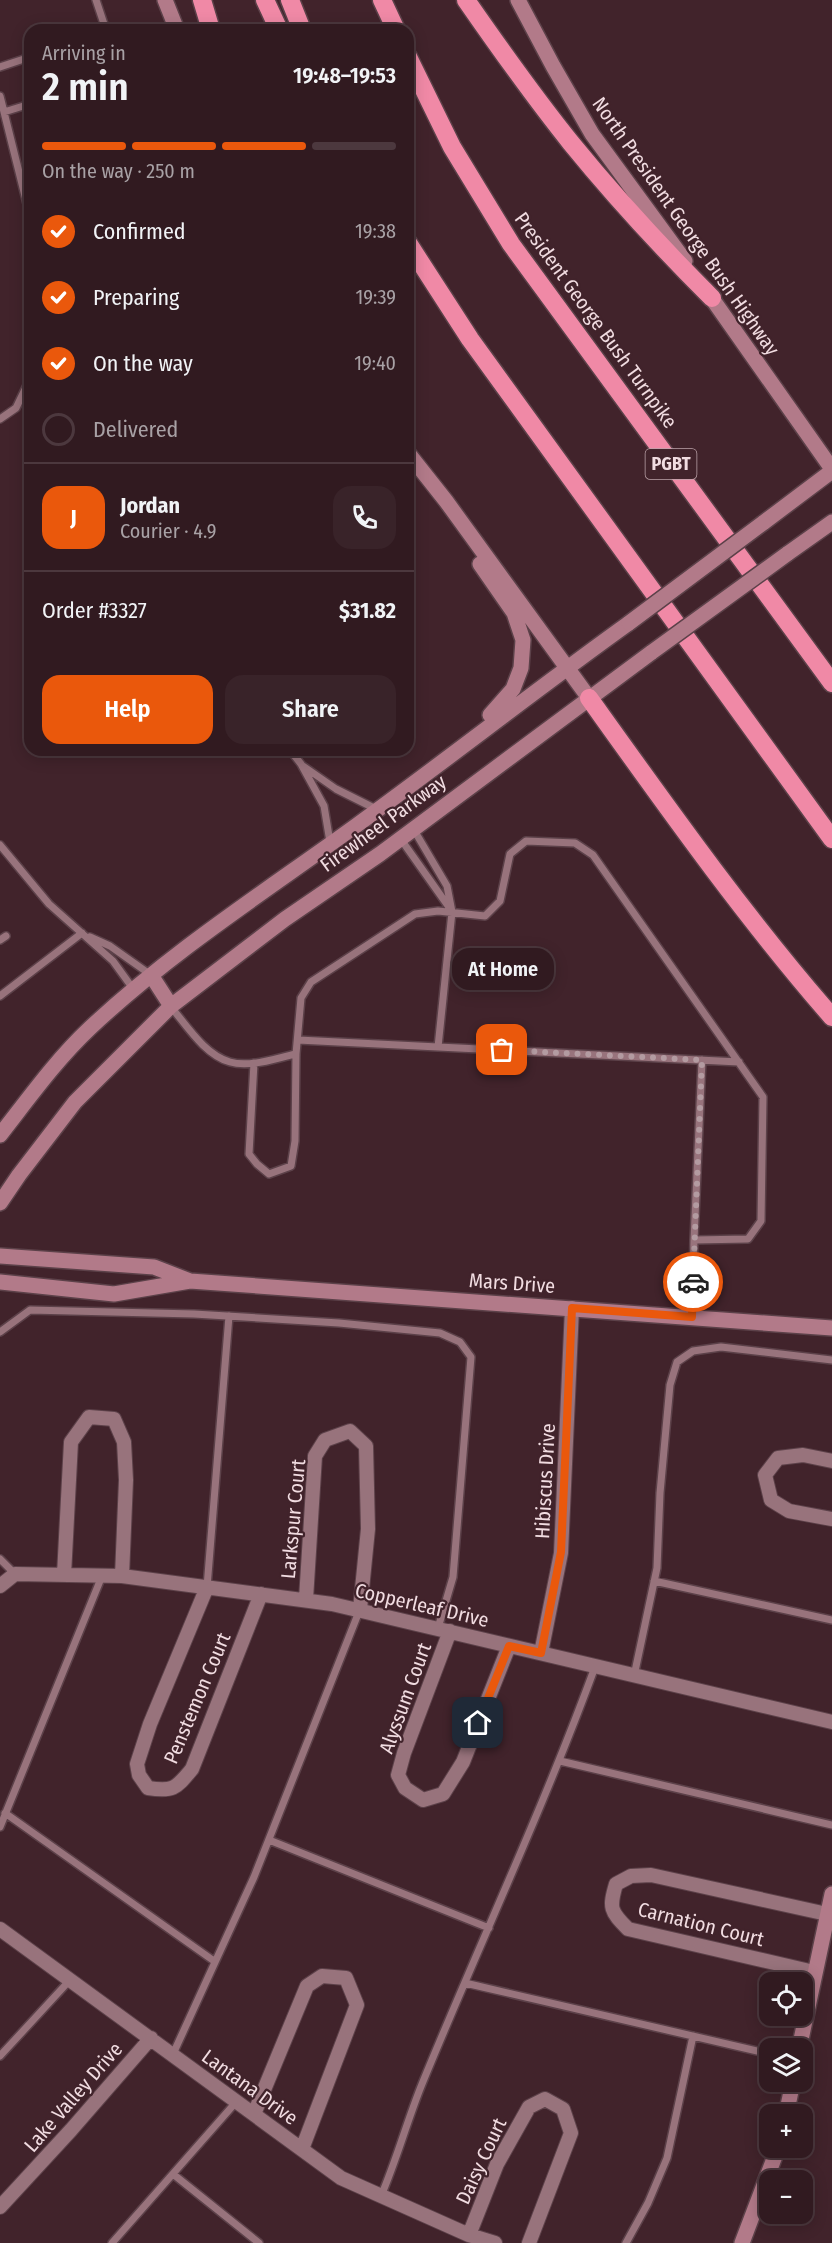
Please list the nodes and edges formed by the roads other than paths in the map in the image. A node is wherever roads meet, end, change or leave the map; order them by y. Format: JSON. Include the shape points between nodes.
{"nodes":[{"id":1,"x":96,"y":0,"type":"edge"},
{"id":2,"x":165,"y":0,"type":"edge"},
{"id":3,"x":201,"y":0,"type":"edge"},
{"id":4,"x":265,"y":0,"type":"edge"},
{"id":5,"x":290,"y":0,"type":"edge"},
{"id":6,"x":382,"y":0,"type":"edge"},
{"id":7,"x":466,"y":0,"type":"edge"},
{"id":8,"x":518,"y":0,"type":"edge"},
{"id":9,"x":104,"y":24,"type":"edge"},
{"id":10,"x":175,"y":24,"type":"edge"},
{"id":11,"x":209,"y":24,"type":"edge"},
{"id":12,"x":276,"y":24,"type":"edge"},
{"id":13,"x":300,"y":24,"type":"edge"},
{"id":14,"x":393,"y":24,"type":"edge"},
{"id":15,"x":24,"y":59,"type":"edge"},
{"id":16,"x":0,"y":67,"type":"edge"},
{"id":17,"x":414,"y":69,"type":"edge"},
{"id":18,"x":0,"y":96,"type":"edge"},
{"id":19,"x":24,"y":106,"type":"edge"},
{"id":20,"x":4,"y":112,"type":"junction"},
{"id":21,"x":24,"y":192,"type":"edge"},
{"id":22,"x":414,"y":252,"type":"edge"},
{"id":23,"x":712,"y":298,"type":"junction"},
{"id":24,"x":24,"y":391,"type":"edge"},
{"id":25,"x":0,"y":419,"type":"edge"},
{"id":26,"x":414,"y":461,"type":"edge"},
{"id":27,"x":832,"y":470,"type":"edge"},
{"id":28,"x":446,"y":501,"type":"junction"},
{"id":29,"x":832,"y":522,"type":"edge"},
{"id":30,"x":567,"y":667,"type":"junction"},
{"id":31,"x":832,"y":683,"type":"edge"},
{"id":32,"x":589,"y":698,"type":"junction"},
{"id":33,"x":472,"y":738,"type":"junction"},
{"id":34,"x":295,"y":756,"type":"edge"},
{"id":35,"x":301,"y":764,"type":"junction"},
{"id":36,"x":378,"y":809,"type":"junction"},
{"id":37,"x":413,"y":828,"type":"junction"},
{"id":38,"x":400,"y":838,"type":"junction"},
{"id":39,"x":832,"y":839,"type":"edge"},
{"id":40,"x":331,"y":844,"type":"junction"},
{"id":41,"x":0,"y":845,"type":"edge"},
{"id":42,"x":452,"y":912,"type":"junction"},
{"id":43,"x":82,"y":933,"type":"junction"},
{"id":44,"x":151,"y":975,"type":"junction"},
{"id":45,"x":134,"y":990,"type":"junction"},
{"id":46,"x":0,"y":996,"type":"edge"},
{"id":47,"x":171,"y":1006,"type":"junction"},
{"id":48,"x":832,"y":1017,"type":"edge"},
{"id":49,"x":298,"y":1040,"type":"junction"},
{"id":50,"x":438,"y":1047,"type":"junction"},
{"id":51,"x":296,"y":1054,"type":"junction"},
{"id":52,"x":702,"y":1060,"type":"junction"},
{"id":53,"x":739,"y":1062,"type":"junction"},
{"id":54,"x":254,"y":1063,"type":"junction"},
{"id":55,"x":1,"y":1131,"type":"edge"},
{"id":56,"x":0,"y":1203,"type":"edge"},
{"id":57,"x":694,"y":1240,"type":"junction"},
{"id":58,"x":0,"y":1256,"type":"edge"},
{"id":59,"x":190,"y":1281,"type":"junction"},
{"id":60,"x":0,"y":1282,"type":"edge"},
{"id":61,"x":572,"y":1308,"type":"junction"},
{"id":62,"x":229,"y":1316,"type":"junction"},
{"id":63,"x":692,"y":1317,"type":"junction"},
{"id":64,"x":832,"y":1328,"type":"edge"},
{"id":65,"x":0,"y":1332,"type":"edge"},
{"id":66,"x":832,"y":1360,"type":"edge"},
{"id":67,"x":832,"y":1461,"type":"edge"},
{"id":68,"x":832,"y":1519,"type":"edge"},
{"id":69,"x":0,"y":1559,"type":"edge"},
{"id":70,"x":15,"y":1574,"type":"junction"},
{"id":71,"x":64,"y":1575,"type":"junction"},
{"id":72,"x":102,"y":1576,"type":"junction"},
{"id":73,"x":122,"y":1576,"type":"junction"},
{"id":74,"x":654,"y":1581,"type":"junction"},
{"id":75,"x":0,"y":1586,"type":"edge"},
{"id":76,"x":207,"y":1587,"type":"junction"},
{"id":77,"x":261,"y":1594,"type":"junction"},
{"id":78,"x":306,"y":1599,"type":"junction"},
{"id":79,"x":360,"y":1609,"type":"junction"},
{"id":80,"x":832,"y":1620,"type":"edge"},
{"id":81,"x":444,"y":1630,"type":"junction"},
{"id":82,"x":509,"y":1646,"type":"junction"},
{"id":83,"x":541,"y":1653,"type":"junction"},
{"id":84,"x":595,"y":1667,"type":"junction"},
{"id":85,"x":633,"y":1676,"type":"junction"},
{"id":86,"x":832,"y":1722,"type":"edge"},
{"id":87,"x":560,"y":1761,"type":"junction"},
{"id":88,"x":5,"y":1813,"type":"junction"},
{"id":89,"x":832,"y":1825,"type":"edge"},
{"id":90,"x":0,"y":1827,"type":"edge"},
{"id":91,"x":269,"y":1840,"type":"junction"},
{"id":92,"x":832,"y":1894,"type":"edge"},
{"id":93,"x":827,"y":1914,"type":"junction"},
{"id":94,"x":489,"y":1928,"type":"junction"},
{"id":95,"x":0,"y":1929,"type":"edge"},
{"id":96,"x":214,"y":1961,"type":"junction"},
{"id":97,"x":814,"y":1972,"type":"junction"},
{"id":98,"x":70,"y":1980,"type":"junction"},
{"id":99,"x":465,"y":1983,"type":"junction"},
{"id":100,"x":693,"y":2036,"type":"junction"},
{"id":101,"x":151,"y":2038,"type":"junction"},
{"id":102,"x":801,"y":2038,"type":"edge"},
{"id":103,"x":759,"y":2051,"type":"edge"},
{"id":104,"x":173,"y":2054,"type":"junction"},
{"id":105,"x":0,"y":2056,"type":"edge"},
{"id":106,"x":237,"y":2101,"type":"junction"},
{"id":107,"x":254,"y":2114,"type":"junction"},
{"id":108,"x":302,"y":2149,"type":"junction"},
{"id":109,"x":774,"y":2158,"type":"edge"},
{"id":110,"x":172,"y":2174,"type":"junction"},
{"id":111,"x":381,"y":2196,"type":"junction"},
{"id":112,"x":0,"y":2207,"type":"edge"},
{"id":113,"x":469,"y":2235,"type":"junction"},
{"id":114,"x":112,"y":2243,"type":"edge"},
{"id":115,"x":259,"y":2243,"type":"edge"},
{"id":116,"x":495,"y":2243,"type":"edge"},
{"id":117,"x":529,"y":2243,"type":"edge"},
{"id":118,"x":626,"y":2243,"type":"edge"},
{"id":119,"x":742,"y":2243,"type":"edge"}],
"edges":[{"from":1,"to":9,"type":"lane"},
{"from":2,"to":10,"type":"main road"},
{"from":3,"to":11,"type":"highway"},
{"from":4,"to":12,"type":"highway"},
{"from":5,"to":13,"type":"highway"},
{"from":6,"to":14,"type":"highway"},
{"from":7,"to":23,"type":"highway","via":[[572,144]]},
{"from":8,"to":23,"type":"main road","name":"North President George Bush Highway","via":[[592,134]]},
{"from":15,"to":16,"type":"lane"},
{"from":17,"to":31,"type":"highway","name":"President George Bush Turnpike","number":"PGBT","via":[[452,147],[511,244]]},
{"from":18,"to":20,"type":"lane"},
{"from":19,"to":20,"type":"lane"},
{"from":20,"to":21,"type":"lane"},
{"from":22,"to":39,"type":"highway","via":[[470,339]]},
{"from":23,"to":27,"type":"main road","name":"North President George Bush Highway"},
{"from":24,"to":25,"type":"lane","via":[[16,408]]},
{"from":26,"to":28,"type":"main road"},
{"from":27,"to":30,"type":"main road","name":"Firewheel Parkway","bridge":true},
{"from":28,"to":30,"type":"main road"},
{"from":28,"to":33,"type":"main road","via":[[460,533],[514,613],[523,640],[521,668],[513,689]]},
{"from":29,"to":32,"type":"main road","name":"Firewheel Parkway","bridge":true},
{"from":30,"to":32,"type":"main road"},
{"from":30,"to":33,"type":"main road","name":"Firewheel Parkway"},
{"from":32,"to":37,"type":"main road","name":"Firewheel Parkway"},
{"from":32,"to":48,"type":"highway","via":[[788,967]]},
{"from":33,"to":36,"type":"main road","name":"Firewheel Parkway"},
{"from":34,"to":35,"type":"lane"},
{"from":35,"to":36,"type":"lane","via":[[336,789]]},
{"from":35,"to":40,"type":"lane","via":[[324,806]]},
{"from":36,"to":40,"type":"main road","name":"Firewheel Parkway"},
{"from":37,"to":38,"type":"main road","name":"Firewheel Parkway"},
{"from":37,"to":42,"type":"lane","via":[[447,886]]},
{"from":38,"to":42,"type":"lane"},
{"from":38,"to":47,"type":"main road","name":"Firewheel Parkway"},
{"from":40,"to":44,"type":"main road","name":"Firewheel Parkway"},
{"from":41,"to":43,"type":"lane","via":[[49,904]]},
{"from":42,"to":49,"type":"lane","via":[[415,914],[311,982],[301,998]]},
{"from":42,"to":50,"type":"lane"},
{"from":42,"to":53,"type":"lane","via":[[485,916],[497,905],[510,854],[526,841],[575,843],[593,855]]},
{"from":43,"to":44,"type":"lane","via":[[110,946]]},
{"from":43,"to":45,"type":"lane","via":[[113,961]]},
{"from":43,"to":46,"type":"lane"},
{"from":44,"to":45,"type":"main road","name":"Firewheel Parkway"},
{"from":44,"to":47,"type":"main road"},
{"from":45,"to":55,"type":"main road","name":"Firewheel Parkway","via":[[48,1071]]},
{"from":47,"to":54,"type":"lane","via":[[213,1053],[230,1062]]},
{"from":47,"to":56,"type":"main road","name":"Firewheel Parkway","via":[[75,1102]]},
{"from":49,"to":50,"type":"lane"},
{"from":49,"to":51,"type":"lane"},
{"from":50,"to":52,"type":"lane"},
{"from":51,"to":54,"type":"lane"},
{"from":51,"to":54,"type":"lane","via":[[291,1166],[269,1174],[249,1154]]},
{"from":52,"to":53,"type":"lane"},
{"from":52,"to":57,"type":"lane"},
{"from":53,"to":57,"type":"lane","via":[[763,1097],[761,1221],[748,1239]]},
{"from":57,"to":63,"type":"lane"},
{"from":58,"to":59,"type":"main road","name":"Mars Drive","via":[[154,1267]]},
{"from":59,"to":60,"type":"main road","name":"Mars Drive","via":[[114,1294]]},
{"from":59,"to":61,"type":"main road","name":"Mars Drive"},
{"from":61,"to":63,"type":"main road","name":"Mars Drive"},
{"from":61,"to":83,"type":"street","name":"Hibiscus Drive","via":[[561,1552]]},
{"from":62,"to":65,"type":"lane","via":[[30,1310]]},
{"from":62,"to":76,"type":"lane"},
{"from":62,"to":81,"type":"lane","via":[[440,1332],[460,1342],[471,1357],[453,1576]]},
{"from":63,"to":64,"type":"main road","name":"Mars Drive"},
{"from":66,"to":74,"type":"lane","via":[[721,1347],[693,1351],[677,1362],[670,1385]]},
{"from":67,"to":68,"type":"street","via":[[803,1455],[778,1458],[765,1475],[771,1500],[789,1511]]},
{"from":69,"to":70,"type":"lane"},
{"from":70,"to":71,"type":"street","name":"Copperleaf Drive"},
{"from":70,"to":75,"type":"street"},
{"from":71,"to":72,"type":"street","name":"Copperleaf Drive"},
{"from":71,"to":73,"type":"street","via":[[71,1442],[89,1417],[114,1419],[124,1442]]},
{"from":72,"to":73,"type":"street","name":"Copperleaf Drive"},
{"from":72,"to":88,"type":"lane"},
{"from":73,"to":76,"type":"street","name":"Copperleaf Drive"},
{"from":74,"to":80,"type":"lane"},
{"from":74,"to":85,"type":"lane"},
{"from":76,"to":77,"type":"street","name":"Copperleaf Drive"},
{"from":76,"to":77,"type":"street","name":"Penstemon Court","via":[[137,1764],[148,1788],[168,1791],[178,1786],[192,1769]]},
{"from":77,"to":78,"type":"street","name":"Copperleaf Drive"},
{"from":78,"to":79,"type":"street","name":"Copperleaf Drive"},
{"from":78,"to":79,"type":"street","name":"Larkspur Court","via":[[315,1456],[325,1440],[350,1431],[366,1446],[368,1529]]},
{"from":79,"to":81,"type":"street","name":"Copperleaf Drive"},
{"from":79,"to":91,"type":"lane"},
{"from":81,"to":82,"type":"street","name":"Copperleaf Drive"},
{"from":81,"to":82,"type":"street","name":"Alyssum Court","via":[[398,1775],[405,1788],[423,1800],[443,1794],[463,1762]]},
{"from":82,"to":83,"type":"street","name":"Copperleaf Drive"},
{"from":83,"to":84,"type":"street","name":"Copperleaf Drive"},
{"from":84,"to":85,"type":"street","name":"Copperleaf Drive"},
{"from":84,"to":87,"type":"lane"},
{"from":85,"to":86,"type":"street","name":"Copperleaf Drive"},
{"from":87,"to":89,"type":"lane"},
{"from":87,"to":94,"type":"lane"},
{"from":88,"to":90,"type":"lane"},
{"from":88,"to":96,"type":"lane"},
{"from":91,"to":94,"type":"lane"},
{"from":91,"to":96,"type":"lane"},
{"from":92,"to":93,"type":"main road"},
{"from":93,"to":97,"type":"main road"},
{"from":93,"to":97,"type":"street","name":"Carnation Court","via":[[651,1875],[631,1876],[616,1884],[611,1901],[616,1917],[628,1929]]},
{"from":94,"to":99,"type":"lane"},
{"from":95,"to":98,"type":"street","name":"Lantana Drive"},
{"from":96,"to":104,"type":"lane"},
{"from":97,"to":102,"type":"main road"},
{"from":98,"to":101,"type":"street","name":"Lantana Drive"},
{"from":98,"to":105,"type":"lane"},
{"from":99,"to":100,"type":"lane"},
{"from":99,"to":111,"type":"lane","via":[[421,2086]]},
{"from":100,"to":103,"type":"lane"},
{"from":100,"to":118,"type":"lane","via":[[667,2158]]},
{"from":101,"to":104,"type":"street","name":"Lantana Drive"},
{"from":101,"to":112,"type":"street","name":"Lake Valley Drive"},
{"from":104,"to":106,"type":"street","name":"Lantana Drive"},
{"from":106,"to":107,"type":"street","name":"Lantana Drive"},
{"from":106,"to":110,"type":"lane"},
{"from":107,"to":108,"type":"street","name":"Lantana Drive"},
{"from":107,"to":108,"type":"street","via":[[307,1986],[322,1976],[346,1978],[357,2005]]},
{"from":108,"to":111,"type":"street","name":"Lantana Drive","via":[[341,2178]]},
{"from":109,"to":119,"type":"main road"},
{"from":110,"to":114,"type":"lane"},
{"from":110,"to":115,"type":"lane"},
{"from":111,"to":113,"type":"street","name":"Lantana Drive"},
{"from":113,"to":116,"type":"street","name":"Lantana Drive"},
{"from":113,"to":117,"type":"street","name":"Daisy Court","via":[[497,2164],[529,2107],[545,2099],[563,2109],[572,2133]]}]}
